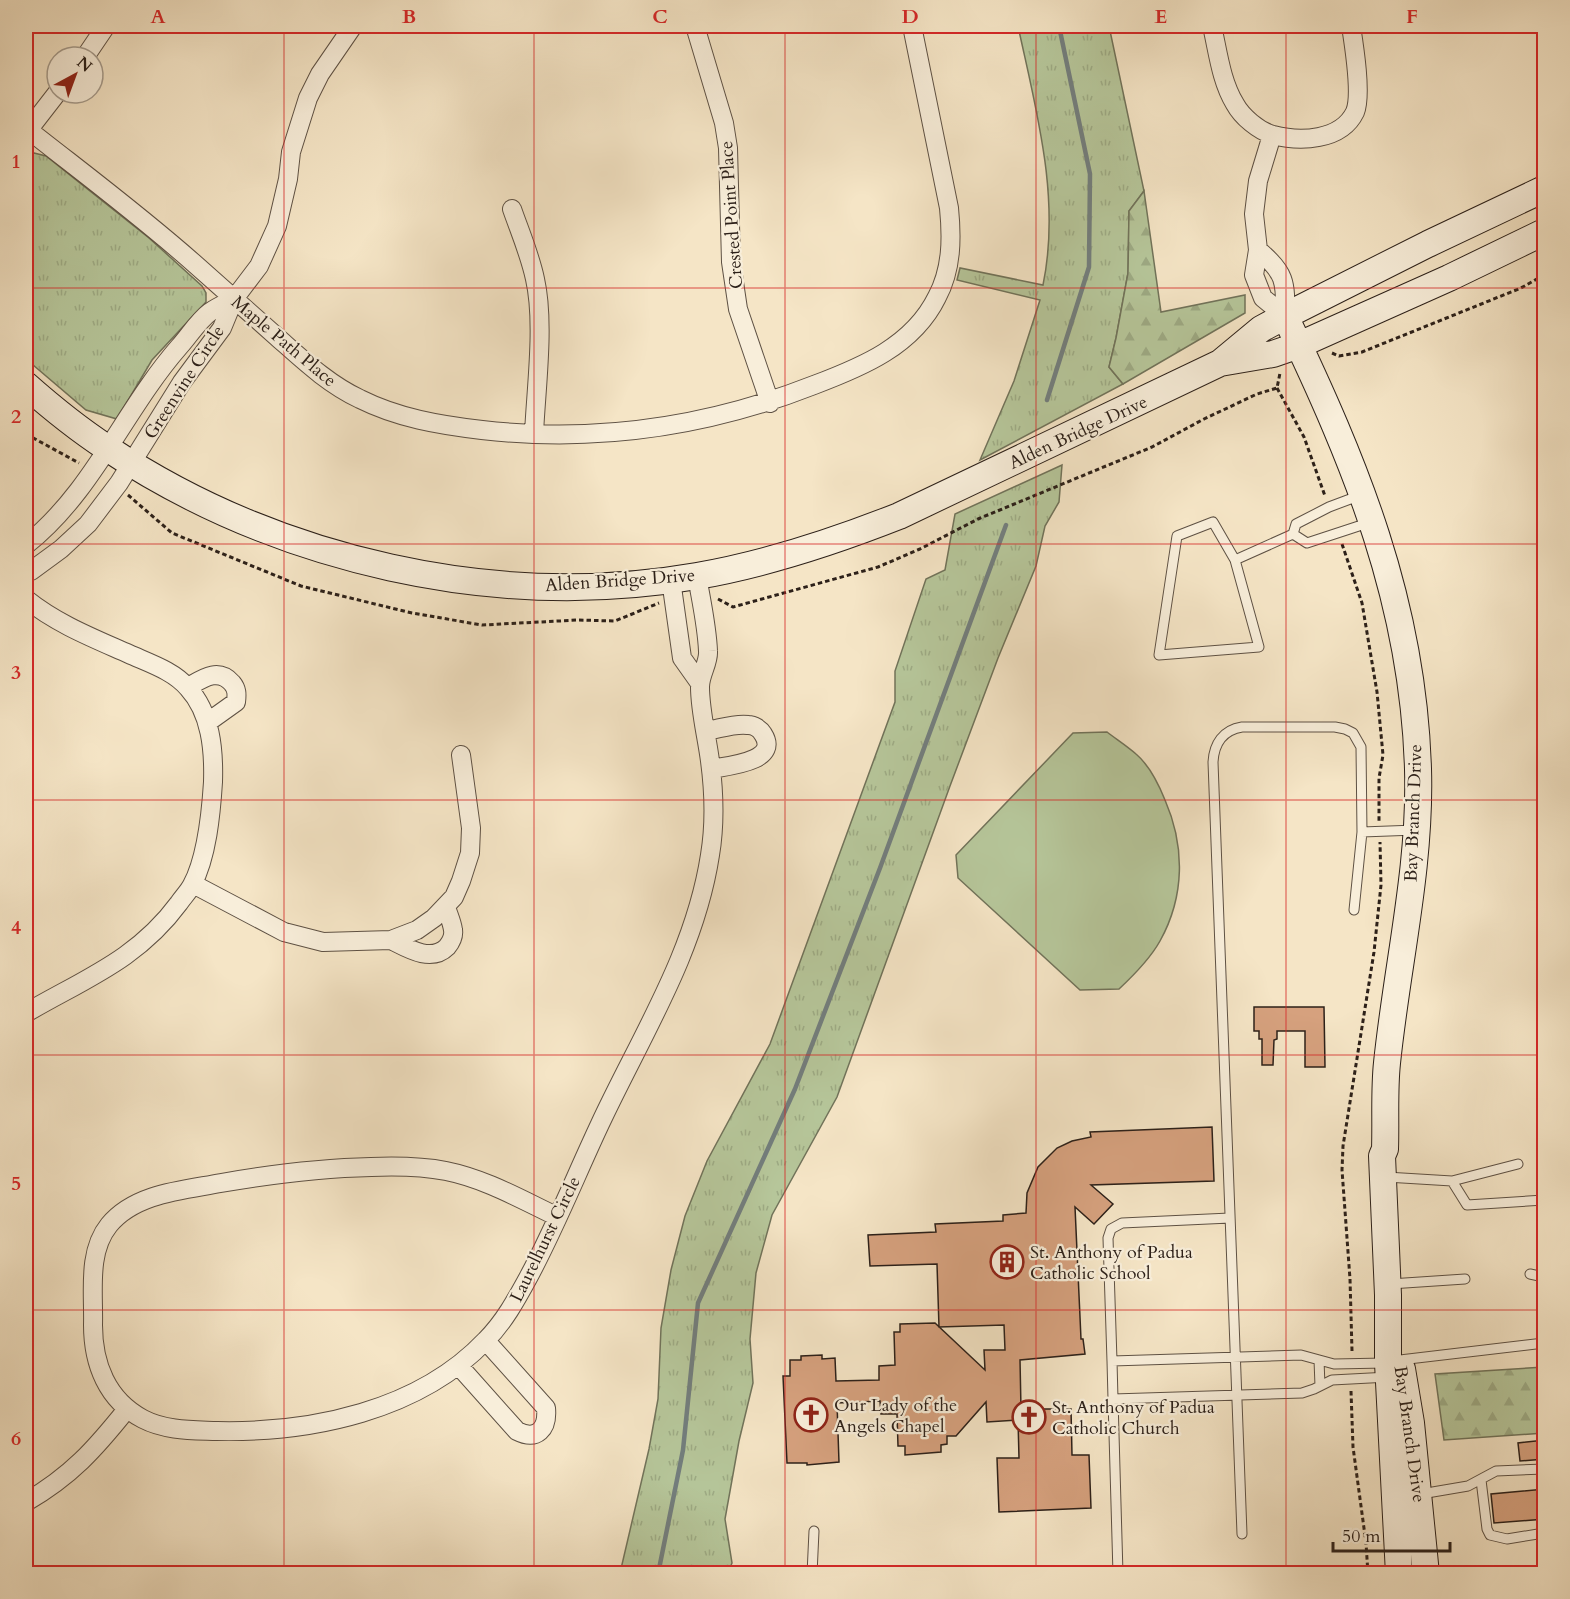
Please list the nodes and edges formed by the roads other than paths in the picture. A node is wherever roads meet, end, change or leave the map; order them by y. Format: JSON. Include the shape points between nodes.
{"nodes":[{"id":1,"x":106,"y":26,"type":"edge"},
{"id":2,"x":353,"y":26,"type":"edge"},
{"id":3,"x":695,"y":26,"type":"edge"},
{"id":4,"x":912,"y":26,"type":"edge"},
{"id":5,"x":1212,"y":26,"type":"edge"},
{"id":6,"x":1351,"y":26,"type":"edge"},
{"id":7,"x":93,"y":45,"type":"edge"},
{"id":8,"x":47,"y":105,"type":"edge"},
{"id":9,"x":26,"y":130,"type":"edge"},
{"id":10,"x":1272,"y":135,"type":"junction"},
{"id":11,"x":1545,"y":189,"type":"edge"},
{"id":12,"x":512,"y":209,"type":"dead end"},
{"id":13,"x":1545,"y":232,"type":"edge"},
{"id":14,"x":1258,"y":250,"type":"junction"},
{"id":15,"x":234,"y":299,"type":"junction"},
{"id":16,"x":1285,"y":316,"type":"junction"},
{"id":17,"x":1302,"y":351,"type":"junction"},
{"id":18,"x":1220,"y":363,"type":"junction"},
{"id":19,"x":26,"y":385,"type":"edge"},
{"id":20,"x":770,"y":403,"type":"junction"},
{"id":21,"x":534,"y":434,"type":"junction"},
{"id":22,"x":103,"y":459,"type":"junction"},
{"id":23,"x":125,"y":473,"type":"junction"},
{"id":24,"x":1364,"y":494,"type":"junction"},
{"id":25,"x":1373,"y":522,"type":"junction"},
{"id":26,"x":1293,"y":534,"type":"junction"},
{"id":27,"x":26,"y":545,"type":"edge"},
{"id":28,"x":1235,"y":560,"type":"junction"},
{"id":29,"x":26,"y":572,"type":"edge"},
{"id":30,"x":698,"y":586,"type":"junction"},
{"id":31,"x":673,"y":589,"type":"junction"},
{"id":32,"x":26,"y":599,"type":"edge"},
{"id":33,"x":699,"y":681,"type":"junction"},
{"id":34,"x":188,"y":687,"type":"junction"},
{"id":35,"x":208,"y":722,"type":"junction"},
{"id":36,"x":706,"y":731,"type":"junction"},
{"id":37,"x":461,"y":755,"type":"dead end"},
{"id":38,"x":711,"y":769,"type":"junction"},
{"id":39,"x":1416,"y":830,"type":"junction"},
{"id":40,"x":1362,"y":831,"type":"junction"},
{"id":41,"x":192,"y":885,"type":"junction"},
{"id":42,"x":446,"y":907,"type":"junction"},
{"id":43,"x":1354,"y":910,"type":"dead end"},
{"id":44,"x":391,"y":940,"type":"junction"},
{"id":45,"x":26,"y":1013,"type":"edge"},
{"id":46,"x":1518,"y":1164,"type":"dead end"},
{"id":47,"x":1383,"y":1177,"type":"junction"},
{"id":48,"x":1452,"y":1182,"type":"junction"},
{"id":49,"x":1545,"y":1200,"type":"edge"},
{"id":50,"x":558,"y":1218,"type":"junction"},
{"id":51,"x":1230,"y":1218,"type":"junction"},
{"id":52,"x":1530,"y":1274,"type":"dead end"},
{"id":53,"x":1545,"y":1277,"type":"edge"},
{"id":54,"x":1465,"y":1279,"type":"dead end"},
{"id":55,"x":1388,"y":1289,"type":"junction"},
{"id":56,"x":486,"y":1341,"type":"junction"},
{"id":57,"x":1545,"y":1343,"type":"edge"},
{"id":58,"x":1236,"y":1357,"type":"junction"},
{"id":59,"x":1319,"y":1360,"type":"junction"},
{"id":60,"x":1112,"y":1361,"type":"junction"},
{"id":61,"x":459,"y":1366,"type":"junction"},
{"id":62,"x":1392,"y":1367,"type":"junction"},
{"id":63,"x":1320,"y":1386,"type":"junction"},
{"id":64,"x":1237,"y":1395,"type":"junction"},
{"id":65,"x":1113,"y":1399,"type":"junction"},
{"id":66,"x":127,"y":1409,"type":"junction"},
{"id":67,"x":1545,"y":1469,"type":"edge"},
{"id":68,"x":1480,"y":1480,"type":"junction"},
{"id":69,"x":1407,"y":1496,"type":"junction"},
{"id":70,"x":26,"y":1502,"type":"edge"},
{"id":71,"x":814,"y":1531,"type":"dead end"},
{"id":72,"x":1545,"y":1533,"type":"edge"},
{"id":73,"x":1242,"y":1534,"type":"dead end"},
{"id":74,"x":812,"y":1574,"type":"edge"},
{"id":75,"x":1118,"y":1574,"type":"edge"},
{"id":76,"x":1399,"y":1574,"type":"edge"},
{"id":77,"x":1426,"y":1574,"type":"edge"}],
"edges":[{"from":1,"to":7,"type":"street"},
{"from":2,"to":15,"type":"street","name":"Greenvine Circle","via":[[308,98],[291,152],[277,226],[259,266]]},
{"from":3,"to":20,"type":"street","name":"Crested Point Place","via":[[728,148],[731,262],[738,309]]},
{"from":4,"to":20,"type":"street","name":"Maple Path Place","via":[[949,208],[951,251],[946,275],[926,315],[891,350],[852,371]]},
{"from":5,"to":10,"type":"street","via":[[1226,86],[1236,107]]},
{"from":6,"to":10,"type":"street","via":[[1358,95],[1354,112],[1340,129],[1322,138]]},
{"from":8,"to":9,"type":"street"},
{"from":9,"to":15,"type":"street","name":"Maple Path Place","via":[[163,236]]},
{"from":10,"to":14,"type":"street","via":[[1258,181],[1254,214]]},
{"from":11,"to":16,"type":"street","name":"Alden Bridge Drive"},
{"from":12,"to":21,"type":"street","via":[[529,257],[538,306]]},
{"from":13,"to":17,"type":"street","name":"Alden Bridge Drive"},
{"from":14,"to":16,"type":"street","via":[[1275,264],[1286,287]]},
{"from":14,"to":16,"type":"street","via":[[1254,275],[1263,298]]},
{"from":15,"to":21,"type":"street","name":"Maple Path Place","via":[[328,381],[363,401],[417,420]]},
{"from":15,"to":22,"type":"street","name":"Greenvine Circle","via":[[208,314],[163,365]]},
{"from":15,"to":23,"type":"street","name":"Greenvine Circle","via":[[222,328],[182,382]]},
{"from":16,"to":17,"type":"street","name":"Bay Branch Drive"},
{"from":16,"to":18,"type":"street","name":"Alden Bridge Drive","via":[[1261,329]]},
{"from":17,"to":18,"type":"street","name":"Alden Bridge Drive"},
{"from":17,"to":24,"type":"street","name":"Bay Branch Drive"},
{"from":18,"to":30,"type":"street","name":"Alden Bridge Drive","via":[[899,516],[848,537]]},
{"from":19,"to":22,"type":"street","name":"Alden Bridge Drive"},
{"from":20,"to":21,"type":"street","name":"Maple Path Place","via":[[642,431]]},
{"from":22,"to":23,"type":"street","name":"Alden Bridge Drive"},
{"from":22,"to":27,"type":"street","name":"Greenvine Circle","via":[[67,506]]},
{"from":23,"to":29,"type":"street","name":"Greenvine Circle","via":[[88,524]]},
{"from":23,"to":31,"type":"street","name":"Alden Bridge Drive","via":[[247,522],[352,558],[406,571],[517,585]]},
{"from":24,"to":25,"type":"street","name":"Bay Branch Drive"},
{"from":24,"to":26,"type":"lane","via":[[1296,524]]},
{"from":25,"to":26,"type":"lane","via":[[1307,543]]},
{"from":25,"to":39,"type":"street","name":"Bay Branch Drive","via":[[1402,628],[1412,699],[1418,770]]},
{"from":26,"to":28,"type":"lane"},
{"from":28,"to":28,"type":"lane","via":[[1259,647],[1159,655],[1177,536],[1213,522]]},
{"from":30,"to":31,"type":"street","name":"Alden Bridge Drive"},
{"from":30,"to":33,"type":"street","name":"Laurelhurst Circle","via":[[709,656]]},
{"from":31,"to":33,"type":"street","name":"Laurelhurst Circle","via":[[682,658]]},
{"from":32,"to":34,"type":"street","via":[[63,625],[166,671]]},
{"from":33,"to":36,"type":"street","name":"Laurelhurst Circle"},
{"from":34,"to":35,"type":"street"},
{"from":34,"to":35,"type":"street","via":[[220,675],[236,687],[236,702]]},
{"from":35,"to":41,"type":"street","via":[[211,813]]},
{"from":36,"to":38,"type":"street","name":"Laurelhurst Circle"},
{"from":36,"to":38,"type":"street","via":[[748,724],[761,731],[766,740],[765,750],[754,760]]},
{"from":37,"to":42,"type":"street","via":[[471,828],[470,853],[454,897]]},
{"from":38,"to":50,"type":"street","name":"Laurelhurst Circle","via":[[711,850],[701,897],[665,996],[600,1123]]},
{"from":39,"to":40,"type":"lane"},
{"from":39,"to":47,"type":"street","name":"Bay Branch Drive","via":[[1387,1064]]},
{"from":40,"to":43,"type":"lane"},
{"from":40,"to":51,"type":"lane","via":[[1361,747],[1349,731],[1335,727],[1242,727],[1224,734],[1216,746],[1213,753]]},
{"from":41,"to":44,"type":"street","via":[[303,938],[323,942]]},
{"from":41,"to":45,"type":"street","via":[[135,950]]},
{"from":42,"to":44,"type":"street","via":[[417,930]]},
{"from":42,"to":44,"type":"street","via":[[453,936],[441,952],[417,952]]},
{"from":46,"to":48,"type":"lane"},
{"from":47,"to":48,"type":"lane"},
{"from":47,"to":55,"type":"street","name":"Bay Branch Drive"},
{"from":48,"to":49,"type":"lane","via":[[1467,1205]]},
{"from":50,"to":56,"type":"street","name":"Laurelhurst Circle","via":[[513,1304]]},
{"from":50,"to":66,"type":"street","via":[[494,1186],[415,1166],[284,1172],[162,1194],[137,1204],[106,1229],[94,1260],[93,1342],[100,1373],[111,1393]]},
{"from":51,"to":58,"type":"lane"},
{"from":51,"to":60,"type":"lane","via":[[1122,1223],[1111,1229],[1108,1238]]},
{"from":52,"to":53,"type":"lane"},
{"from":54,"to":55,"type":"lane"},
{"from":55,"to":62,"type":"street","name":"Bay Branch Drive"},
{"from":56,"to":61,"type":"street","name":"Laurelhurst Circle"},
{"from":56,"to":61,"type":"street","via":[[546,1408],[548,1419],[536,1434],[517,1431]]},
{"from":57,"to":62,"type":"lane"},
{"from":58,"to":59,"type":"lane","via":[[1301,1355]]},
{"from":58,"to":60,"type":"lane"},
{"from":58,"to":64,"type":"lane"},
{"from":59,"to":62,"type":"lane"},
{"from":59,"to":63,"type":"lane"},
{"from":60,"to":65,"type":"lane"},
{"from":61,"to":66,"type":"street","name":"Laurelhurst Circle","via":[[390,1402],[337,1420],[275,1430],[176,1429],[145,1420]]},
{"from":62,"to":63,"type":"lane"},
{"from":62,"to":69,"type":"street","name":"Bay Branch Drive"},
{"from":63,"to":64,"type":"lane","via":[[1302,1393]]},
{"from":64,"to":65,"type":"lane"},
{"from":64,"to":73,"type":"lane"},
{"from":65,"to":75,"type":"lane"},
{"from":66,"to":70,"type":"street","via":[[73,1471]]},
{"from":67,"to":68,"type":"lane","via":[[1496,1471]]},
{"from":68,"to":69,"type":"lane","via":[[1468,1486]]},
{"from":68,"to":72,"type":"lane","via":[[1490,1535],[1507,1539]]},
{"from":69,"to":76,"type":"street","name":"Bay Branch Drive"},
{"from":69,"to":77,"type":"street","name":"Bay Branch Drive"},
{"from":71,"to":74,"type":"lane"}]}
